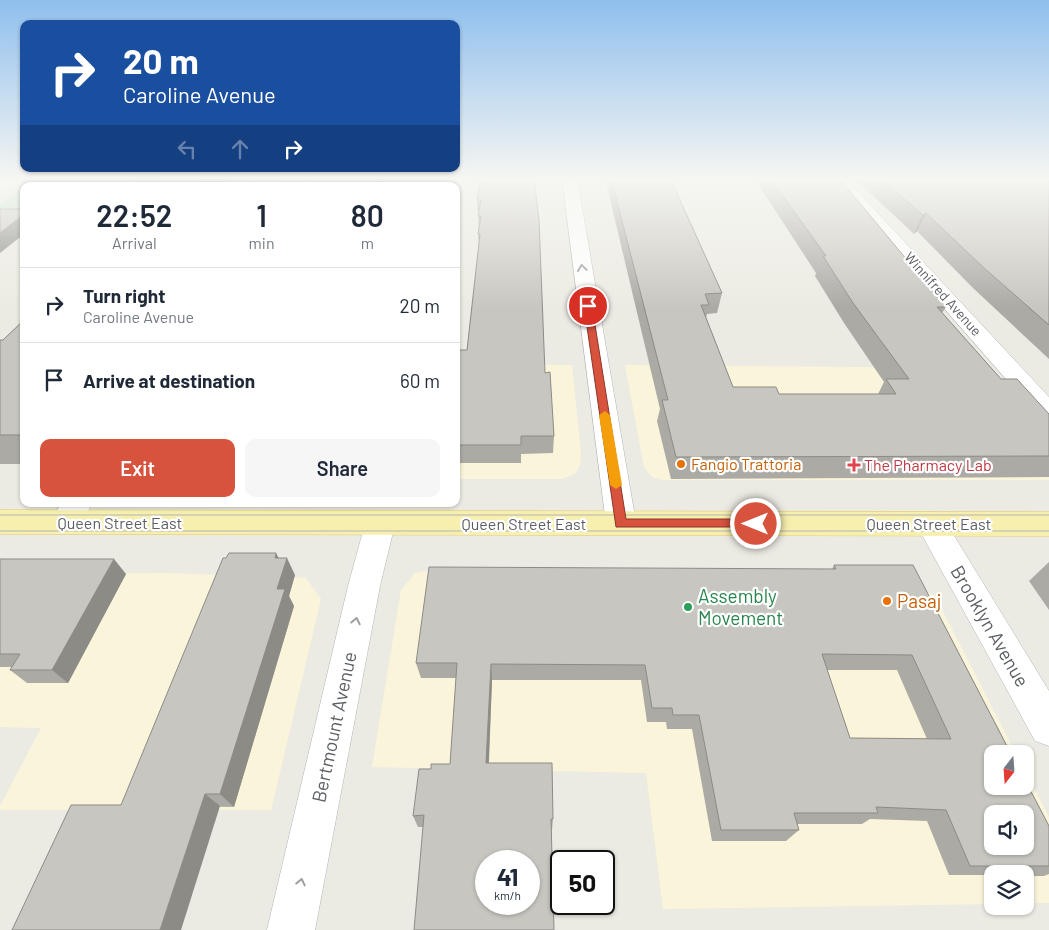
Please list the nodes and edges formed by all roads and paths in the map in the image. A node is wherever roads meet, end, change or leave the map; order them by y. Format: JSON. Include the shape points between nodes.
{"nodes":[{"id":1,"x":576,"y":221,"type":"edge"},
{"id":2,"x":877,"y":221,"type":"edge"},
{"id":3,"x":1049,"y":412,"type":"edge"},
{"id":4,"x":70,"y":513,"type":"edge"},
{"id":5,"x":0,"y":522,"type":"edge"},
{"id":6,"x":380,"y":524,"type":"junction"},
{"id":7,"x":621,"y":524,"type":"junction"},
{"id":8,"x":931,"y":524,"type":"junction"},
{"id":9,"x":1049,"y":524,"type":"edge"},
{"id":10,"x":1049,"y":727,"type":"edge"},
{"id":11,"x":291,"y":930,"type":"edge"}],
"edges":[{"from":7,"to":1,"type":"street","one_way":true},
{"from":2,"to":3,"type":"street","name":"Winnifred Avenue"},
{"from":4,"to":5,"type":"main road","name":"Queen Street East"},
{"from":4,"to":6,"type":"main road","name":"Queen Street East"},
{"from":6,"to":7,"type":"main road","name":"Queen Street East"},
{"from":11,"to":6,"type":"street","name":"Bertmount Avenue","one_way":true},
{"from":7,"to":8,"type":"main road","name":"Queen Street East"},
{"from":8,"to":9,"type":"main road","name":"Queen Street East"},
{"from":8,"to":10,"type":"street","name":"Brooklyn Avenue"}]}
